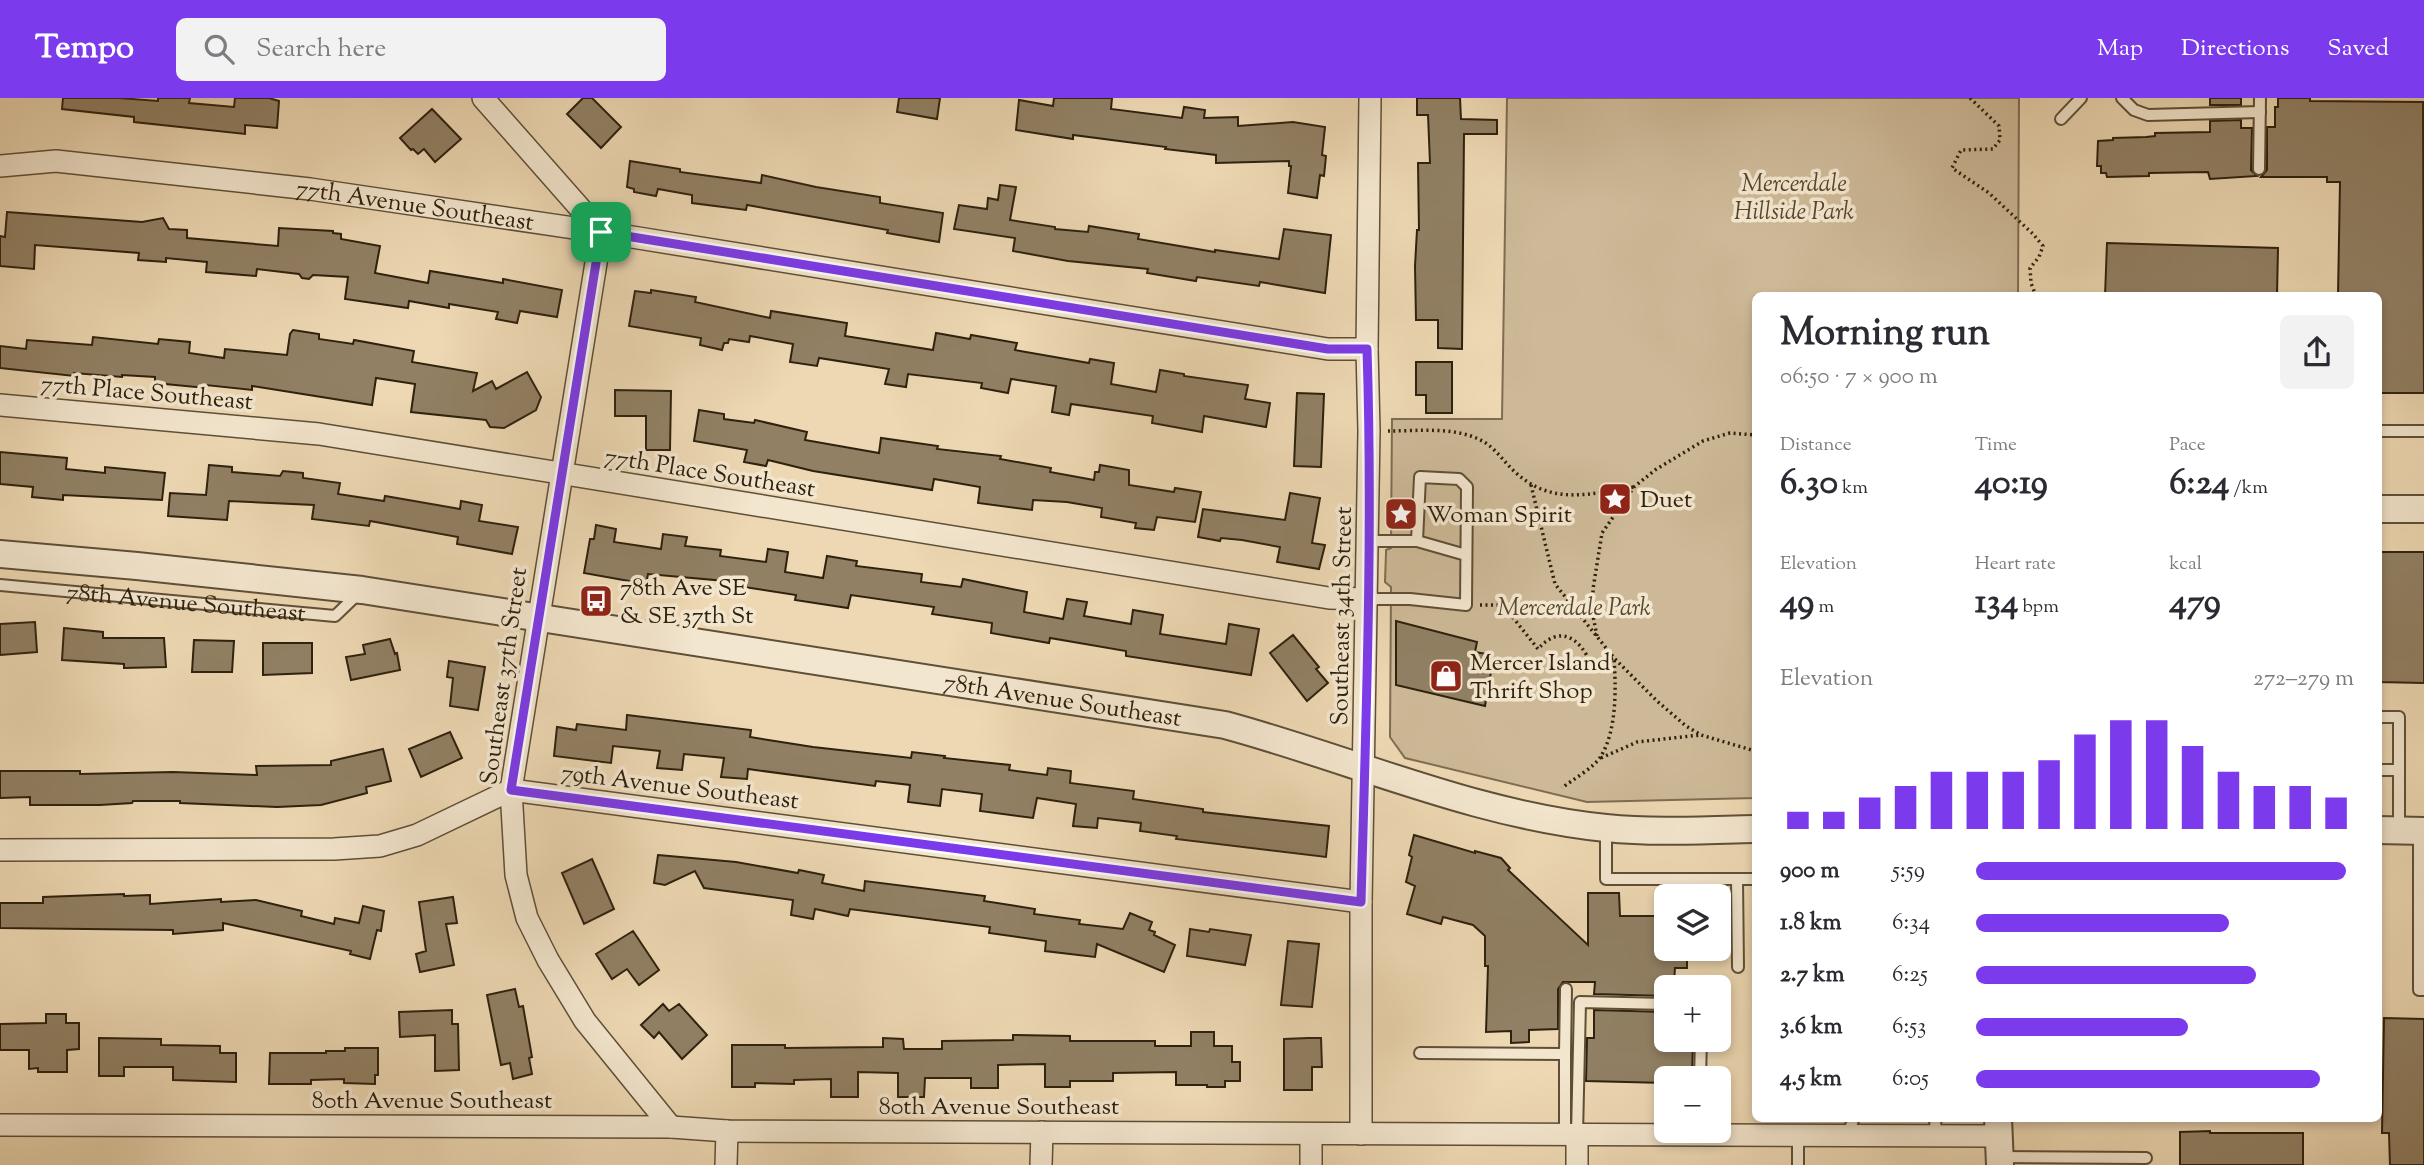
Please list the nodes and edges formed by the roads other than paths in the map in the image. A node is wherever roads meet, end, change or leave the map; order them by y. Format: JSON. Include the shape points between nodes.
{"nodes":[{"id":1,"x":483,"y":98,"type":"edge"},
{"id":2,"x":1370,"y":98,"type":"edge"},
{"id":3,"x":2081,"y":98,"type":"edge"},
{"id":4,"x":2122,"y":98,"type":"edge"},
{"id":5,"x":2260,"y":98,"type":"edge"},
{"id":6,"x":2260,"y":113,"type":"junction"},
{"id":7,"x":2061,"y":119,"type":"dead end"},
{"id":8,"x":0,"y":166,"type":"edge"},
{"id":9,"x":2259,"y":169,"type":"dead end"},
{"id":10,"x":601,"y":232,"type":"junction"},
{"id":11,"x":1367,"y":349,"type":"junction"},
{"id":12,"x":0,"y":405,"type":"edge"},
{"id":13,"x":2382,"y":431,"type":"edge"},
{"id":14,"x":2424,"y":431,"type":"edge"},
{"id":15,"x":562,"y":475,"type":"junction"},
{"id":16,"x":2382,"y":509,"type":"edge"},
{"id":17,"x":2424,"y":509,"type":"edge"},
{"id":18,"x":1368,"y":541,"type":"junction"},
{"id":19,"x":1417,"y":541,"type":"junction"},
{"id":20,"x":0,"y":554,"type":"edge"},
{"id":21,"x":1466,"y":555,"type":"junction"},
{"id":22,"x":0,"y":585,"type":"edge"},
{"id":23,"x":362,"y":590,"type":"junction"},
{"id":24,"x":1368,"y":599,"type":"junction"},
{"id":25,"x":537,"y":618,"type":"junction"},
{"id":26,"x":2382,"y":717,"type":"edge"},
{"id":27,"x":1365,"y":767,"type":"junction"},
{"id":28,"x":2382,"y":770,"type":"edge"},
{"id":29,"x":2399,"y":770,"type":"junction"},
{"id":30,"x":511,"y":790,"type":"junction"},
{"id":31,"x":1606,"y":828,"type":"junction"},
{"id":32,"x":1752,"y":829,"type":"edge"},
{"id":33,"x":2405,"y":831,"type":"edge"},
{"id":34,"x":0,"y":850,"type":"edge"},
{"id":35,"x":1737,"y":879,"type":"junction"},
{"id":36,"x":1752,"y":879,"type":"edge"},
{"id":37,"x":1361,"y":902,"type":"junction"},
{"id":38,"x":1738,"y":967,"type":"dead end"},
{"id":39,"x":1566,"y":989,"type":"dead end"},
{"id":40,"x":2424,"y":990,"type":"edge"},
{"id":41,"x":1654,"y":1004,"type":"edge"},
{"id":42,"x":1420,"y":1053,"type":"dead end"},
{"id":43,"x":1565,"y":1054,"type":"junction"},
{"id":44,"x":0,"y":1125,"type":"edge"},
{"id":45,"x":671,"y":1127,"type":"junction"},
{"id":46,"x":1850,"y":1127,"type":"edge"},
{"id":47,"x":1935,"y":1127,"type":"edge"},
{"id":48,"x":727,"y":1131,"type":"junction"},
{"id":49,"x":1042,"y":1132,"type":"junction"},
{"id":50,"x":1311,"y":1134,"type":"junction"},
{"id":51,"x":1361,"y":1134,"type":"junction"},
{"id":52,"x":1654,"y":1134,"type":"edge"},
{"id":53,"x":1731,"y":1134,"type":"edge"},
{"id":54,"x":1571,"y":1135,"type":"junction"},
{"id":55,"x":1798,"y":1135,"type":"junction"},
{"id":56,"x":1999,"y":1144,"type":"edge"},
{"id":57,"x":2146,"y":1158,"type":"dead end"},
{"id":58,"x":726,"y":1165,"type":"edge"},
{"id":59,"x":1041,"y":1165,"type":"edge"},
{"id":60,"x":1311,"y":1165,"type":"edge"},
{"id":61,"x":1577,"y":1165,"type":"edge"},
{"id":62,"x":1798,"y":1165,"type":"edge"}],
"edges":[{"from":1,"to":10,"type":"street"},
{"from":2,"to":11,"type":"street","name":"Southeast 34th Street"},
{"from":3,"to":7,"type":"lane"},
{"from":4,"to":6,"type":"lane","via":[[2134,110],[2148,114]]},
{"from":5,"to":6,"type":"lane"},
{"from":6,"to":9,"type":"lane"},
{"from":8,"to":10,"type":"street","name":"77th Avenue Southeast","via":[[69,162],[310,189]]},
{"from":10,"to":11,"type":"street","name":"77th Avenue Southeast","via":[[1314,346]]},
{"from":10,"to":15,"type":"street","name":"Southeast 37th Street"},
{"from":11,"to":18,"type":"street","name":"Southeast 34th Street"},
{"from":12,"to":15,"type":"street","name":"77th Place Southeast","via":[[319,434]]},
{"from":13,"to":14,"type":"lane"},
{"from":15,"to":24,"type":"street","name":"77th Place Southeast","via":[[1329,598]]},
{"from":15,"to":25,"type":"street","name":"Southeast 37th Street"},
{"from":16,"to":17,"type":"street"},
{"from":18,"to":19,"type":"lane"},
{"from":18,"to":24,"type":"street","name":"Southeast 34th Street"},
{"from":19,"to":21,"type":"lane"},
{"from":19,"to":21,"type":"lane","via":[[1420,477],[1460,479],[1467,488]]},
{"from":20,"to":23,"type":"street","name":"78th Avenue Southeast"},
{"from":21,"to":24,"type":"lane","via":[[1466,605]]},
{"from":22,"to":23,"type":"lane","name":"78th Avenue Southeast","via":[[335,616]]},
{"from":23,"to":25,"type":"street","name":"78th Avenue Southeast"},
{"from":24,"to":27,"type":"street","name":"Southeast 34th Street"},
{"from":25,"to":27,"type":"street","name":"78th Avenue Southeast","via":[[1225,725]]},
{"from":25,"to":30,"type":"street","name":"Southeast 37th Street"},
{"from":26,"to":29,"type":"lane","via":[[2399,717]]},
{"from":27,"to":31,"type":"street","name":"78th Avenue Southeast","via":[[1444,794]]},
{"from":27,"to":37,"type":"street","name":"Southeast 34th Street"},
{"from":28,"to":29,"type":"lane"},
{"from":29,"to":33,"type":"lane"},
{"from":30,"to":34,"type":"street","via":[[418,835],[380,846]]},
{"from":30,"to":37,"type":"street","name":"79th Avenue Southeast"},
{"from":30,"to":45,"type":"street","name":"Southeast 37th Street","via":[[516,875],[527,918],[585,1021]]},
{"from":31,"to":32,"type":"street","name":"78th Avenue Southeast"},
{"from":31,"to":35,"type":"lane","via":[[1606,879]]},
{"from":33,"to":40,"type":"lane","via":[[2419,990]]},
{"from":35,"to":36,"type":"lane"},
{"from":35,"to":38,"type":"lane"},
{"from":37,"to":51,"type":"street","name":"Southeast 34th Street"},
{"from":39,"to":43,"type":"lane"},
{"from":41,"to":54,"type":"lane","via":[[1580,1002]]},
{"from":42,"to":43,"type":"lane"},
{"from":43,"to":54,"type":"lane"},
{"from":44,"to":45,"type":"street","name":"80th Avenue Southeast"},
{"from":45,"to":48,"type":"street","name":"80th Avenue Southeast"},
{"from":46,"to":47,"type":"street","name":"80th Avenue Southeast"},
{"from":46,"to":55,"type":"street","name":"80th Avenue Southeast"},
{"from":47,"to":56,"type":"street","name":"80th Avenue Southeast"},
{"from":48,"to":49,"type":"street","name":"80th Avenue Southeast"},
{"from":48,"to":58,"type":"street"},
{"from":49,"to":50,"type":"street","name":"80th Avenue Southeast"},
{"from":49,"to":59,"type":"street"},
{"from":50,"to":51,"type":"street","name":"80th Avenue Southeast"},
{"from":50,"to":60,"type":"street"},
{"from":51,"to":54,"type":"street","name":"80th Avenue Southeast"},
{"from":52,"to":54,"type":"street","name":"80th Avenue Southeast"},
{"from":53,"to":55,"type":"street","name":"80th Avenue Southeast"},
{"from":54,"to":61,"type":"street"},
{"from":55,"to":62,"type":"lane"},
{"from":56,"to":57,"type":"lane"}]}
